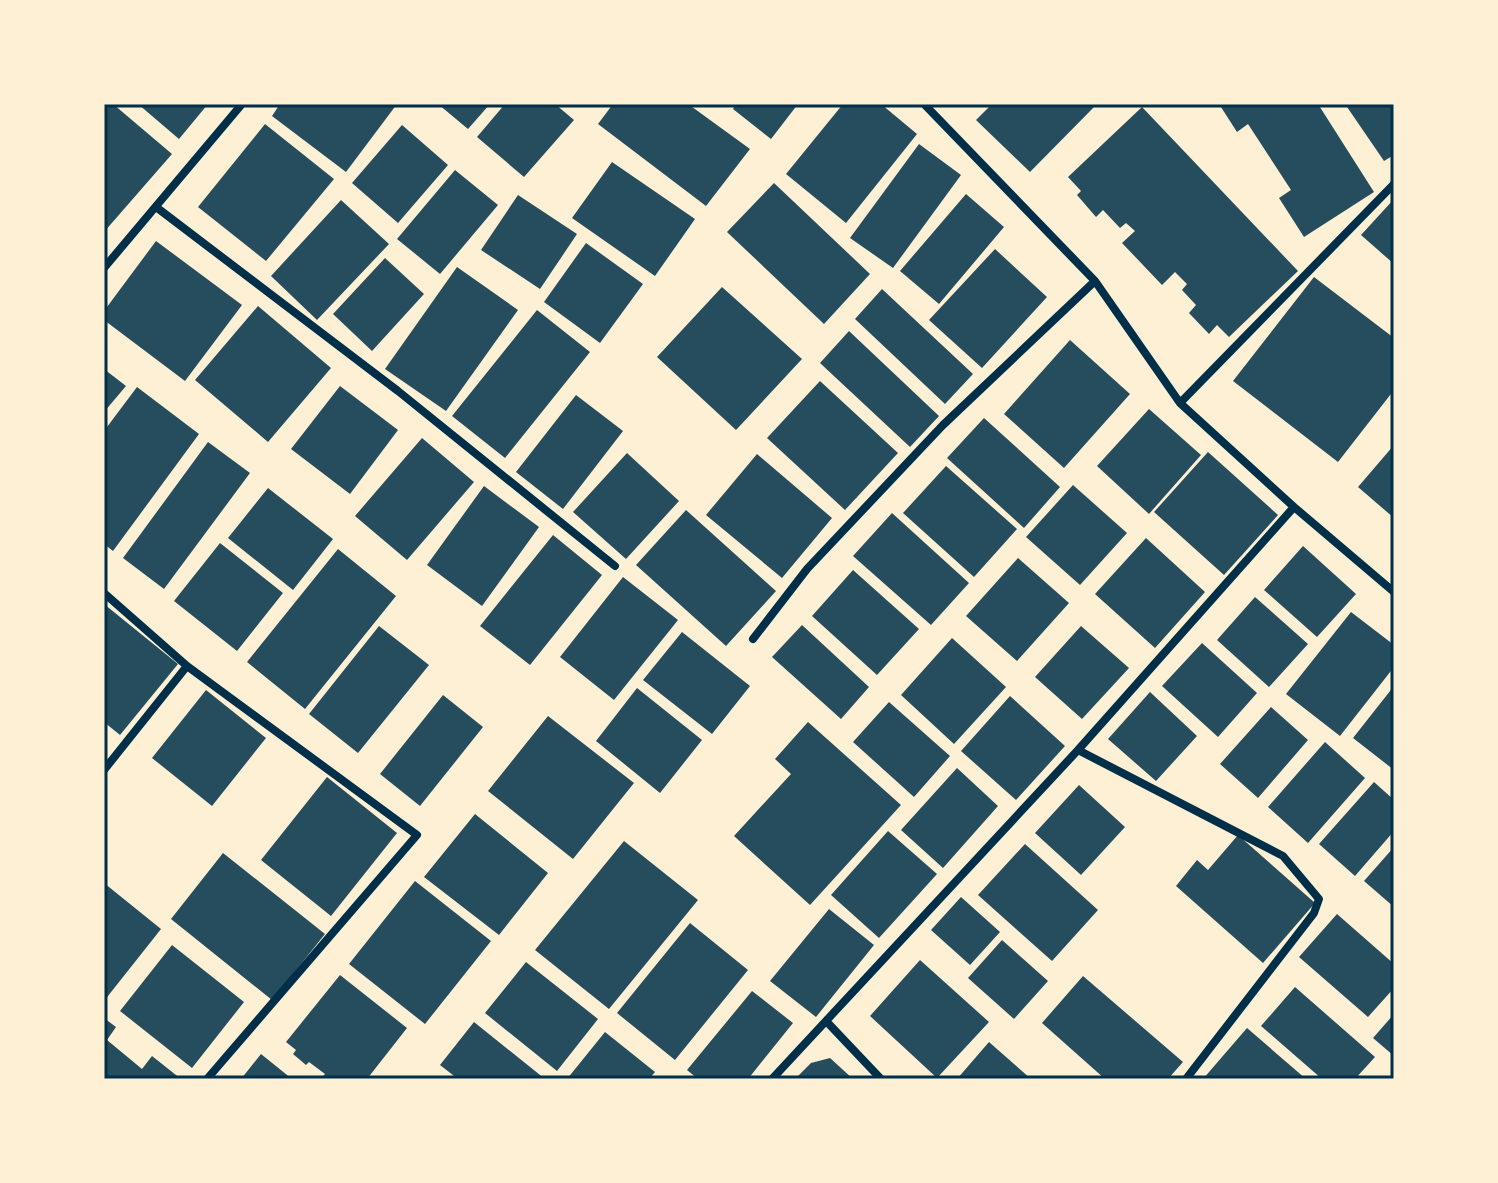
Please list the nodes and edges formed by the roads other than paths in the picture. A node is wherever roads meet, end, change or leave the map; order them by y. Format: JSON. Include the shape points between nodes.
{"nodes":[{"id":1,"x":242,"y":104,"type":"edge"},
{"id":2,"x":924,"y":104,"type":"edge"},
{"id":3,"x":1394,"y":184,"type":"edge"},
{"id":4,"x":156,"y":207,"type":"junction"},
{"id":5,"x":104,"y":268,"type":"edge"},
{"id":6,"x":1095,"y":281,"type":"junction"},
{"id":7,"x":1180,"y":403,"type":"junction"},
{"id":8,"x":1294,"y":507,"type":"junction"},
{"id":9,"x":615,"y":566,"type":"dead end"},
{"id":10,"x":1394,"y":592,"type":"edge"},
{"id":11,"x":104,"y":593,"type":"edge"},
{"id":12,"x":753,"y":639,"type":"dead end"},
{"id":13,"x":187,"y":666,"type":"junction"},
{"id":14,"x":1078,"y":750,"type":"junction"},
{"id":15,"x":104,"y":770,"type":"edge"},
{"id":16,"x":827,"y":1022,"type":"junction"},
{"id":17,"x":207,"y":1079,"type":"edge"},
{"id":18,"x":772,"y":1079,"type":"edge"},
{"id":19,"x":881,"y":1079,"type":"edge"},
{"id":20,"x":1186,"y":1079,"type":"edge"}],
"edges":[{"from":1,"to":4,"type":"street"},
{"from":2,"to":6,"type":"street"},
{"from":3,"to":7,"type":"street"},
{"from":4,"to":5,"type":"street"},
{"from":4,"to":9,"type":"street","via":[[398,391]]},
{"from":6,"to":7,"type":"street"},
{"from":6,"to":12,"type":"street","via":[[943,425],[807,569]]},
{"from":7,"to":8,"type":"street"},
{"from":8,"to":10,"type":"street"},
{"from":8,"to":14,"type":"street"},
{"from":11,"to":13,"type":"street"},
{"from":13,"to":15,"type":"street"},
{"from":13,"to":17,"type":"street","via":[[417,835]]},
{"from":14,"to":16,"type":"street"},
{"from":14,"to":20,"type":"street","via":[[1283,856],[1319,899],[1314,913]]},
{"from":16,"to":18,"type":"street"},
{"from":16,"to":19,"type":"street"}]}
